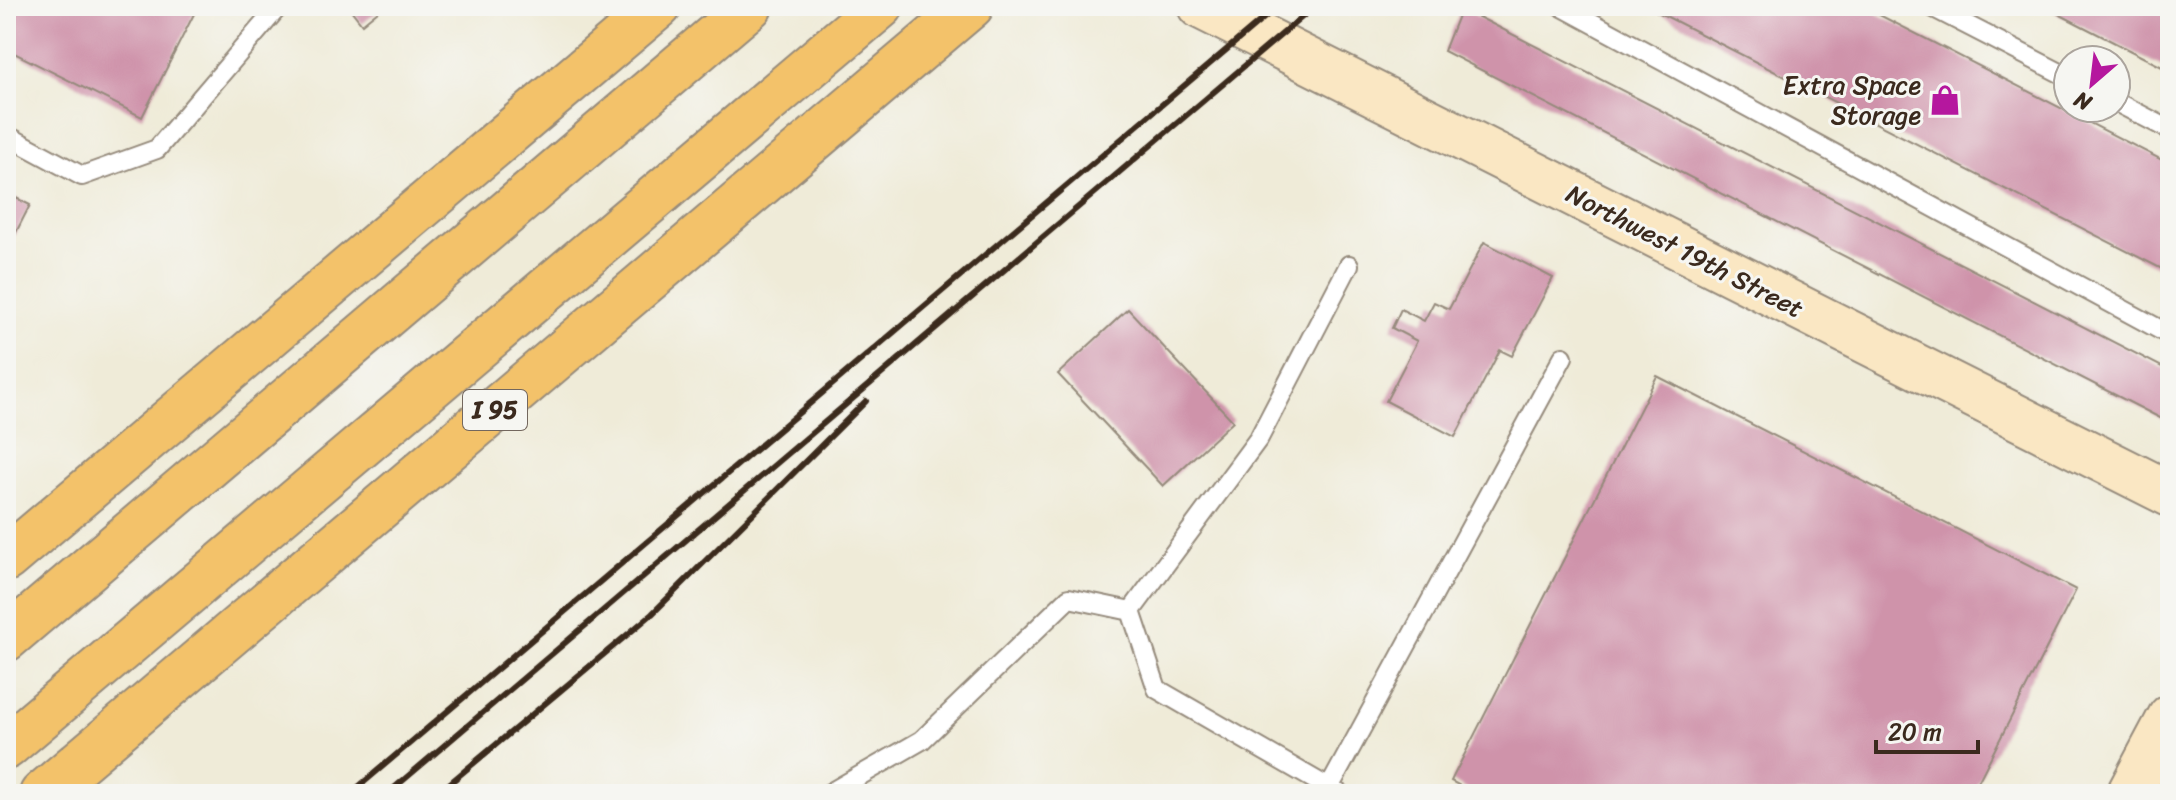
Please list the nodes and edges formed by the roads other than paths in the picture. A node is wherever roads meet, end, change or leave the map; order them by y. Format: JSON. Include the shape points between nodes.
{"nodes":[{"id":1,"x":279,"y":6,"type":"edge"},
{"id":2,"x":659,"y":6,"type":"edge"},
{"id":3,"x":750,"y":6,"type":"edge"},
{"id":4,"x":881,"y":6,"type":"edge"},
{"id":5,"x":1200,"y":6,"type":"edge"},
{"id":6,"x":1561,"y":6,"type":"edge"},
{"id":7,"x":1930,"y":6,"type":"edge"},
{"id":8,"x":959,"y":16,"type":"edge"},
{"id":9,"x":2052,"y":69,"type":"edge"},
{"id":10,"x":2132,"y":110,"type":"edge"},
{"id":11,"x":2170,"y":130,"type":"edge"},
{"id":12,"x":6,"y":135,"type":"edge"},
{"id":13,"x":1349,"y":265,"type":"dead end"},
{"id":14,"x":2170,"y":335,"type":"edge"},
{"id":15,"x":1563,"y":357,"type":"dead end"},
{"id":16,"x":2170,"y":494,"type":"edge"},
{"id":17,"x":6,"y":559,"type":"edge"},
{"id":18,"x":1131,"y":611,"type":"junction"},
{"id":19,"x":6,"y":639,"type":"edge"},
{"id":20,"x":2170,"y":717,"type":"edge"},
{"id":21,"x":6,"y":747,"type":"edge"},
{"id":22,"x":1335,"y":791,"type":"edge"},
{"id":23,"x":42,"y":794,"type":"edge"},
{"id":24,"x":828,"y":794,"type":"edge"},
{"id":25,"x":2129,"y":794,"type":"edge"}],
"edges":[{"from":1,"to":12,"type":"lane","via":[[157,149],[82,176]]},
{"from":2,"to":17,"type":"highway"},
{"from":3,"to":19,"type":"highway"},
{"from":4,"to":21,"type":"highway"},
{"from":5,"to":16,"type":"street","name":"Northwest 19th Street"},
{"from":6,"to":14,"type":"lane"},
{"from":7,"to":9,"type":"lane"},
{"from":8,"to":23,"type":"highway","number":"I 95"},
{"from":10,"to":11,"type":"lane"},
{"from":13,"to":18,"type":"lane","via":[[1259,438]]},
{"from":15,"to":22,"type":"lane"},
{"from":18,"to":22,"type":"lane","via":[[1157,689]]},
{"from":18,"to":24,"type":"lane","via":[[1069,598],[922,740]]},
{"from":20,"to":25,"type":"street"}]}
